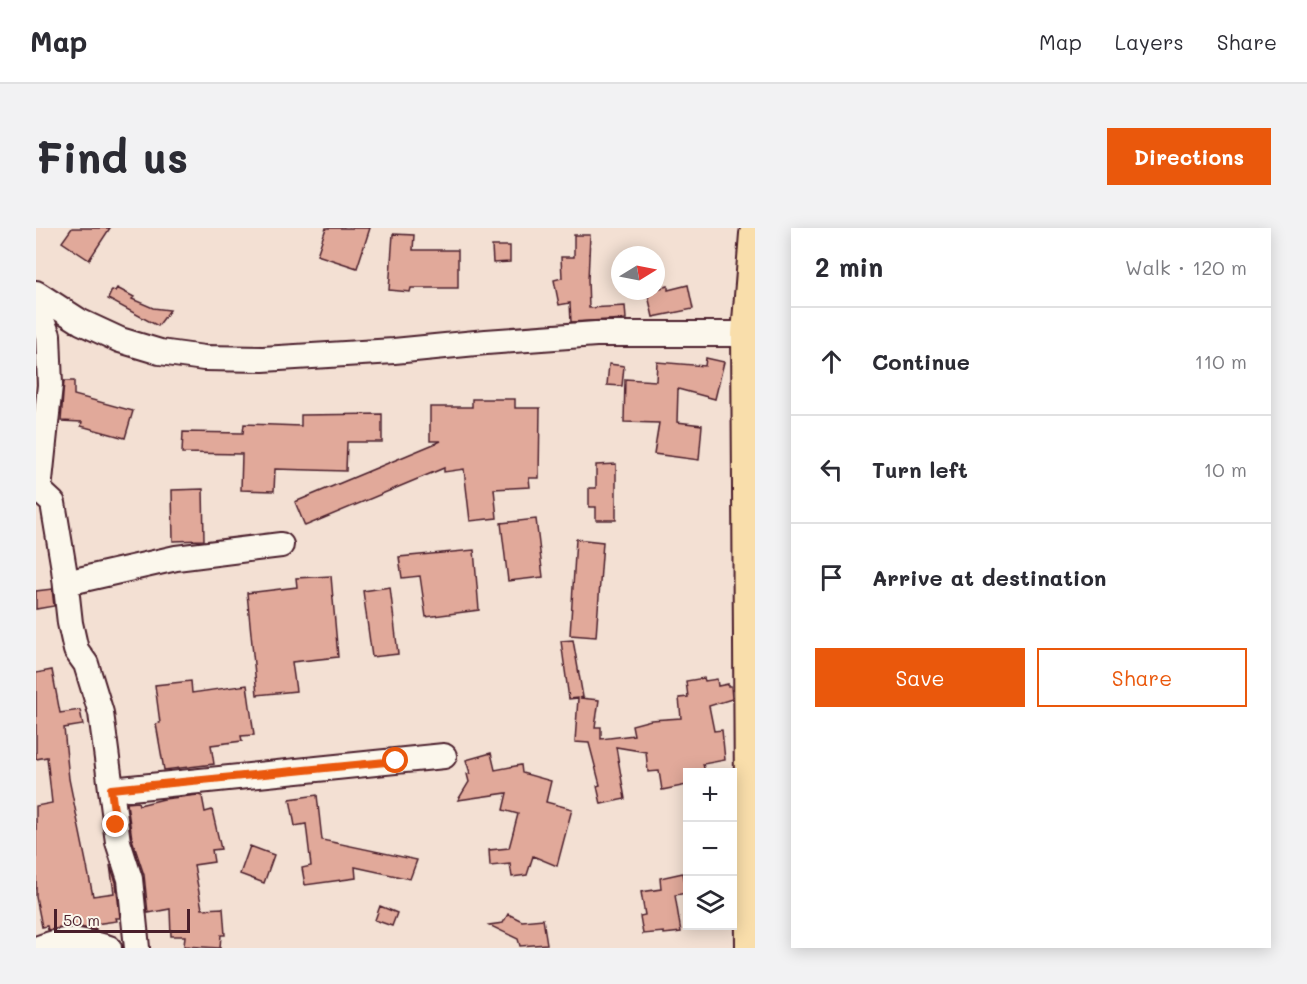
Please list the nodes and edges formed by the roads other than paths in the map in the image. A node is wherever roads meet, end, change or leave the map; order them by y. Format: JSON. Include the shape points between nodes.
{"nodes":[{"id":1,"x":755,"y":234,"type":"edge"},
{"id":2,"x":36,"y":293,"type":"edge"},
{"id":3,"x":36,"y":307,"type":"edge"},
{"id":4,"x":747,"y":334,"type":"junction"},
{"id":5,"x":38,"y":490,"type":"edge"},
{"id":6,"x":281,"y":545,"type":"dead end"},
{"id":7,"x":66,"y":583,"type":"junction"},
{"id":8,"x":444,"y":756,"type":"dead end"},
{"id":9,"x":111,"y":789,"type":"junction"},
{"id":10,"x":39,"y":948,"type":"edge"},
{"id":11,"x":109,"y":948,"type":"edge"},
{"id":12,"x":137,"y":948,"type":"edge"},
{"id":13,"x":751,"y":948,"type":"edge"}],
"edges":[{"from":1,"to":4,"type":"main road"},
{"from":2,"to":4,"type":"street","via":[[81,322],[120,340],[160,352],[204,358],[382,352],[596,334]]},
{"from":3,"to":5,"type":"street","via":[[48,335],[50,385]]},
{"from":4,"to":13,"type":"main road"},
{"from":5,"to":7,"type":"street","via":[[53,503]]},
{"from":6,"to":7,"type":"street","via":[[176,558]]},
{"from":7,"to":9,"type":"street","via":[[76,650],[86,664],[101,713]]},
{"from":8,"to":9,"type":"street"},
{"from":9,"to":12,"type":"street","via":[[118,842],[130,879]]},
{"from":10,"to":11,"type":"street","via":[[74,938]]}]}
